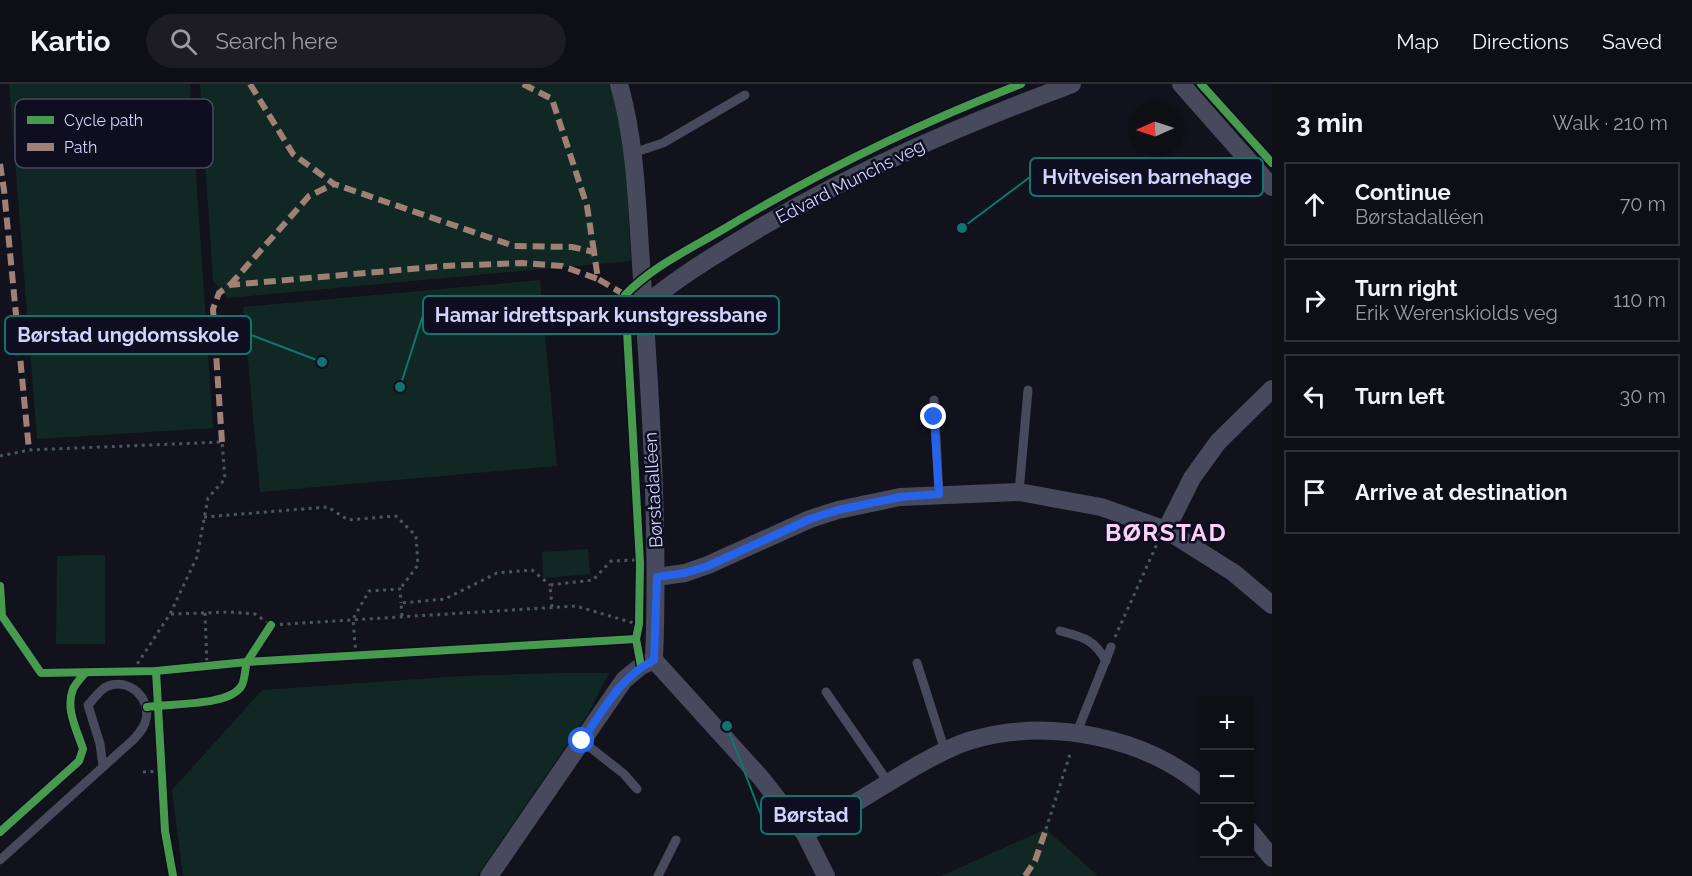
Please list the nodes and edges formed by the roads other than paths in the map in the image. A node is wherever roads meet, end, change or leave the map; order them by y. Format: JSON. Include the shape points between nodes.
{"nodes":[{"id":1,"x":620,"y":84,"type":"edge"},
{"id":2,"x":1072,"y":84,"type":"edge"},
{"id":3,"x":1181,"y":84,"type":"edge"},
{"id":4,"x":745,"y":95,"type":"dead end"},
{"id":5,"x":633,"y":153,"type":"junction"},
{"id":6,"x":1272,"y":187,"type":"edge"},
{"id":7,"x":644,"y":306,"type":"junction"},
{"id":8,"x":1272,"y":389,"type":"edge"},
{"id":9,"x":1028,"y":390,"type":"dead end"},
{"id":10,"x":934,"y":400,"type":"dead end"},
{"id":11,"x":1019,"y":492,"type":"junction"},
{"id":12,"x":939,"y":494,"type":"junction"},
{"id":13,"x":1166,"y":530,"type":"junction"},
{"id":14,"x":648,"y":575,"type":"junction"},
{"id":15,"x":1272,"y":606,"type":"edge"},
{"id":16,"x":1060,"y":631,"type":"dead end"},
{"id":17,"x":1111,"y":647,"type":"road end"},
{"id":18,"x":654,"y":660,"type":"junction"},
{"id":19,"x":1106,"y":661,"type":"junction"},
{"id":20,"x":917,"y":663,"type":"dead end"},
{"id":21,"x":826,"y":692,"type":"dead end"},
{"id":22,"x":1077,"y":732,"type":"junction"},
{"id":23,"x":582,"y":741,"type":"junction"},
{"id":24,"x":945,"y":751,"type":"junction"},
{"id":25,"x":103,"y":766,"type":"junction"},
{"id":26,"x":888,"y":782,"type":"junction"},
{"id":27,"x":1200,"y":784,"type":"edge"},
{"id":28,"x":637,"y":789,"type":"dead end"},
{"id":29,"x":805,"y":834,"type":"junction"},
{"id":30,"x":1254,"y":836,"type":"edge"},
{"id":31,"x":676,"y":840,"type":"dead end"},
{"id":32,"x":1272,"y":858,"type":"edge"},
{"id":33,"x":0,"y":860,"type":"edge"},
{"id":34,"x":489,"y":876,"type":"edge"},
{"id":35,"x":658,"y":876,"type":"edge"},
{"id":36,"x":826,"y":876,"type":"edge"}],
"edges":[{"from":1,"to":5,"type":"street","name":"Børstadalléen"},
{"from":2,"to":7,"type":"street","name":"Edvard Munchs veg","via":[[1011,106],[796,205],[709,258]]},
{"from":3,"to":6,"type":"street"},
{"from":4,"to":5,"type":"lane","via":[[663,143]]},
{"from":5,"to":7,"type":"street","name":"Børstadalléen"},
{"from":7,"to":14,"type":"street","name":"Børstadalléen"},
{"from":8,"to":13,"type":"street","via":[[1218,442],[1192,478]]},
{"from":9,"to":11,"type":"lane"},
{"from":10,"to":12,"type":"lane"},
{"from":11,"to":12,"type":"street"},
{"from":11,"to":13,"type":"street","via":[[1101,507]]},
{"from":12,"to":14,"type":"street","via":[[900,497],[838,510],[708,566],[685,573]]},
{"from":13,"to":15,"type":"street","via":[[1234,573]]},
{"from":14,"to":18,"type":"street","name":"Børstadalléen"},
{"from":16,"to":19,"type":"lane","via":[[1089,640]]},
{"from":17,"to":19,"type":"lane"},
{"from":18,"to":23,"type":"street","via":[[624,680]]},
{"from":18,"to":29,"type":"street"},
{"from":19,"to":22,"type":"lane"},
{"from":20,"to":24,"type":"lane"},
{"from":21,"to":26,"type":"lane"},
{"from":22,"to":24,"type":"street","via":[[1017,731],[970,740]]},
{"from":22,"to":27,"type":"street","via":[[1139,748],[1164,759]]},
{"from":23,"to":28,"type":"lane"},
{"from":23,"to":34,"type":"street"},
{"from":24,"to":26,"type":"street"},
{"from":25,"to":25,"type":"lane","via":[[134,739],[146,719],[147,707],[141,694],[125,684],[108,686],[88,705]]},
{"from":25,"to":33,"type":"lane"},
{"from":26,"to":29,"type":"street"},
{"from":29,"to":36,"type":"street"},
{"from":30,"to":32,"type":"street"},
{"from":31,"to":35,"type":"lane"}]}
